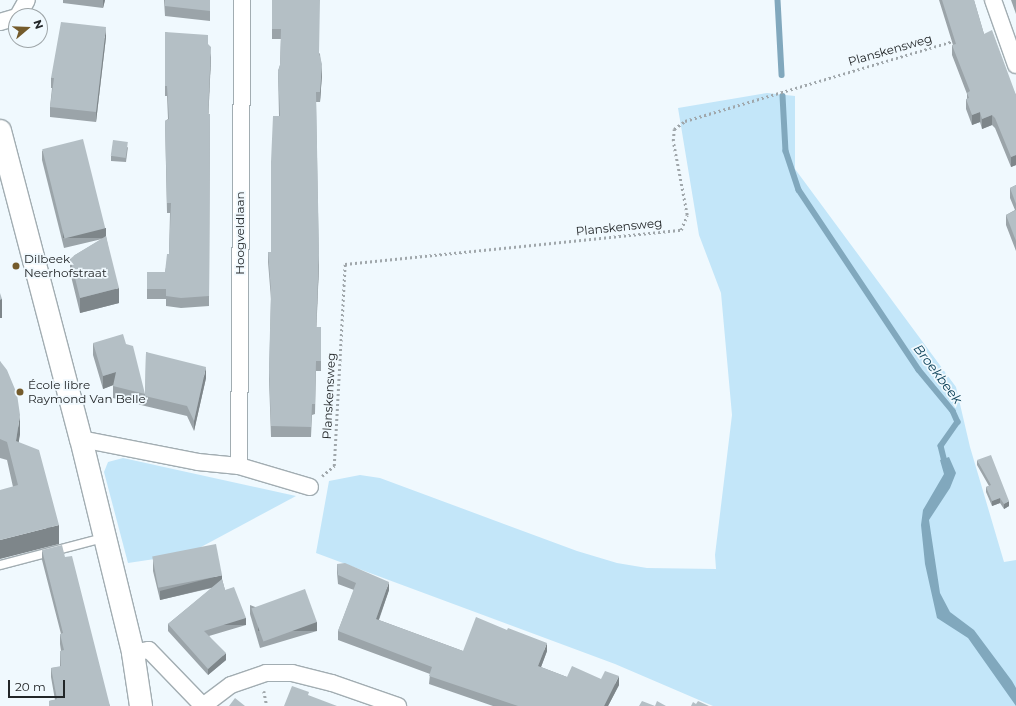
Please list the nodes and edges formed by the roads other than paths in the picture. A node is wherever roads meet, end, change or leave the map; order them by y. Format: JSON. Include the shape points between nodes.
{"nodes":[{"id":1,"x":242,"y":0,"type":"edge"},
{"id":2,"x":993,"y":0,"type":"edge"},
{"id":3,"x":1016,"y":65,"type":"edge"},
{"id":4,"x":0,"y":131,"type":"edge"},
{"id":5,"x":81,"y":439,"type":"junction"},
{"id":6,"x":239,"y":466,"type":"junction"},
{"id":7,"x":310,"y":486,"type":"road end"},
{"id":8,"x":104,"y":538,"type":"junction"},
{"id":9,"x":0,"y":565,"type":"edge"},
{"id":10,"x":133,"y":653,"type":"junction"},
{"id":11,"x":142,"y":700,"type":"edge"},
{"id":12,"x":203,"y":706,"type":"edge"},
{"id":13,"x":398,"y":706,"type":"edge"}],
"edges":[{"from":1,"to":6,"type":"street","name":"Hoogveldlaan"},
{"from":2,"to":3,"type":"street"},
{"from":4,"to":5,"type":"main road"},
{"from":5,"to":6,"type":"street","via":[[198,462]]},
{"from":5,"to":8,"type":"main road"},
{"from":6,"to":7,"type":"street"},
{"from":8,"to":9,"type":"lane"},
{"from":8,"to":10,"type":"main road"},
{"from":10,"to":11,"type":"main road"},
{"from":10,"to":12,"type":"street","via":[[148,650]]},
{"from":12,"to":13,"type":"street","via":[[231,686],[266,673],[292,673],[332,683]]}]}
